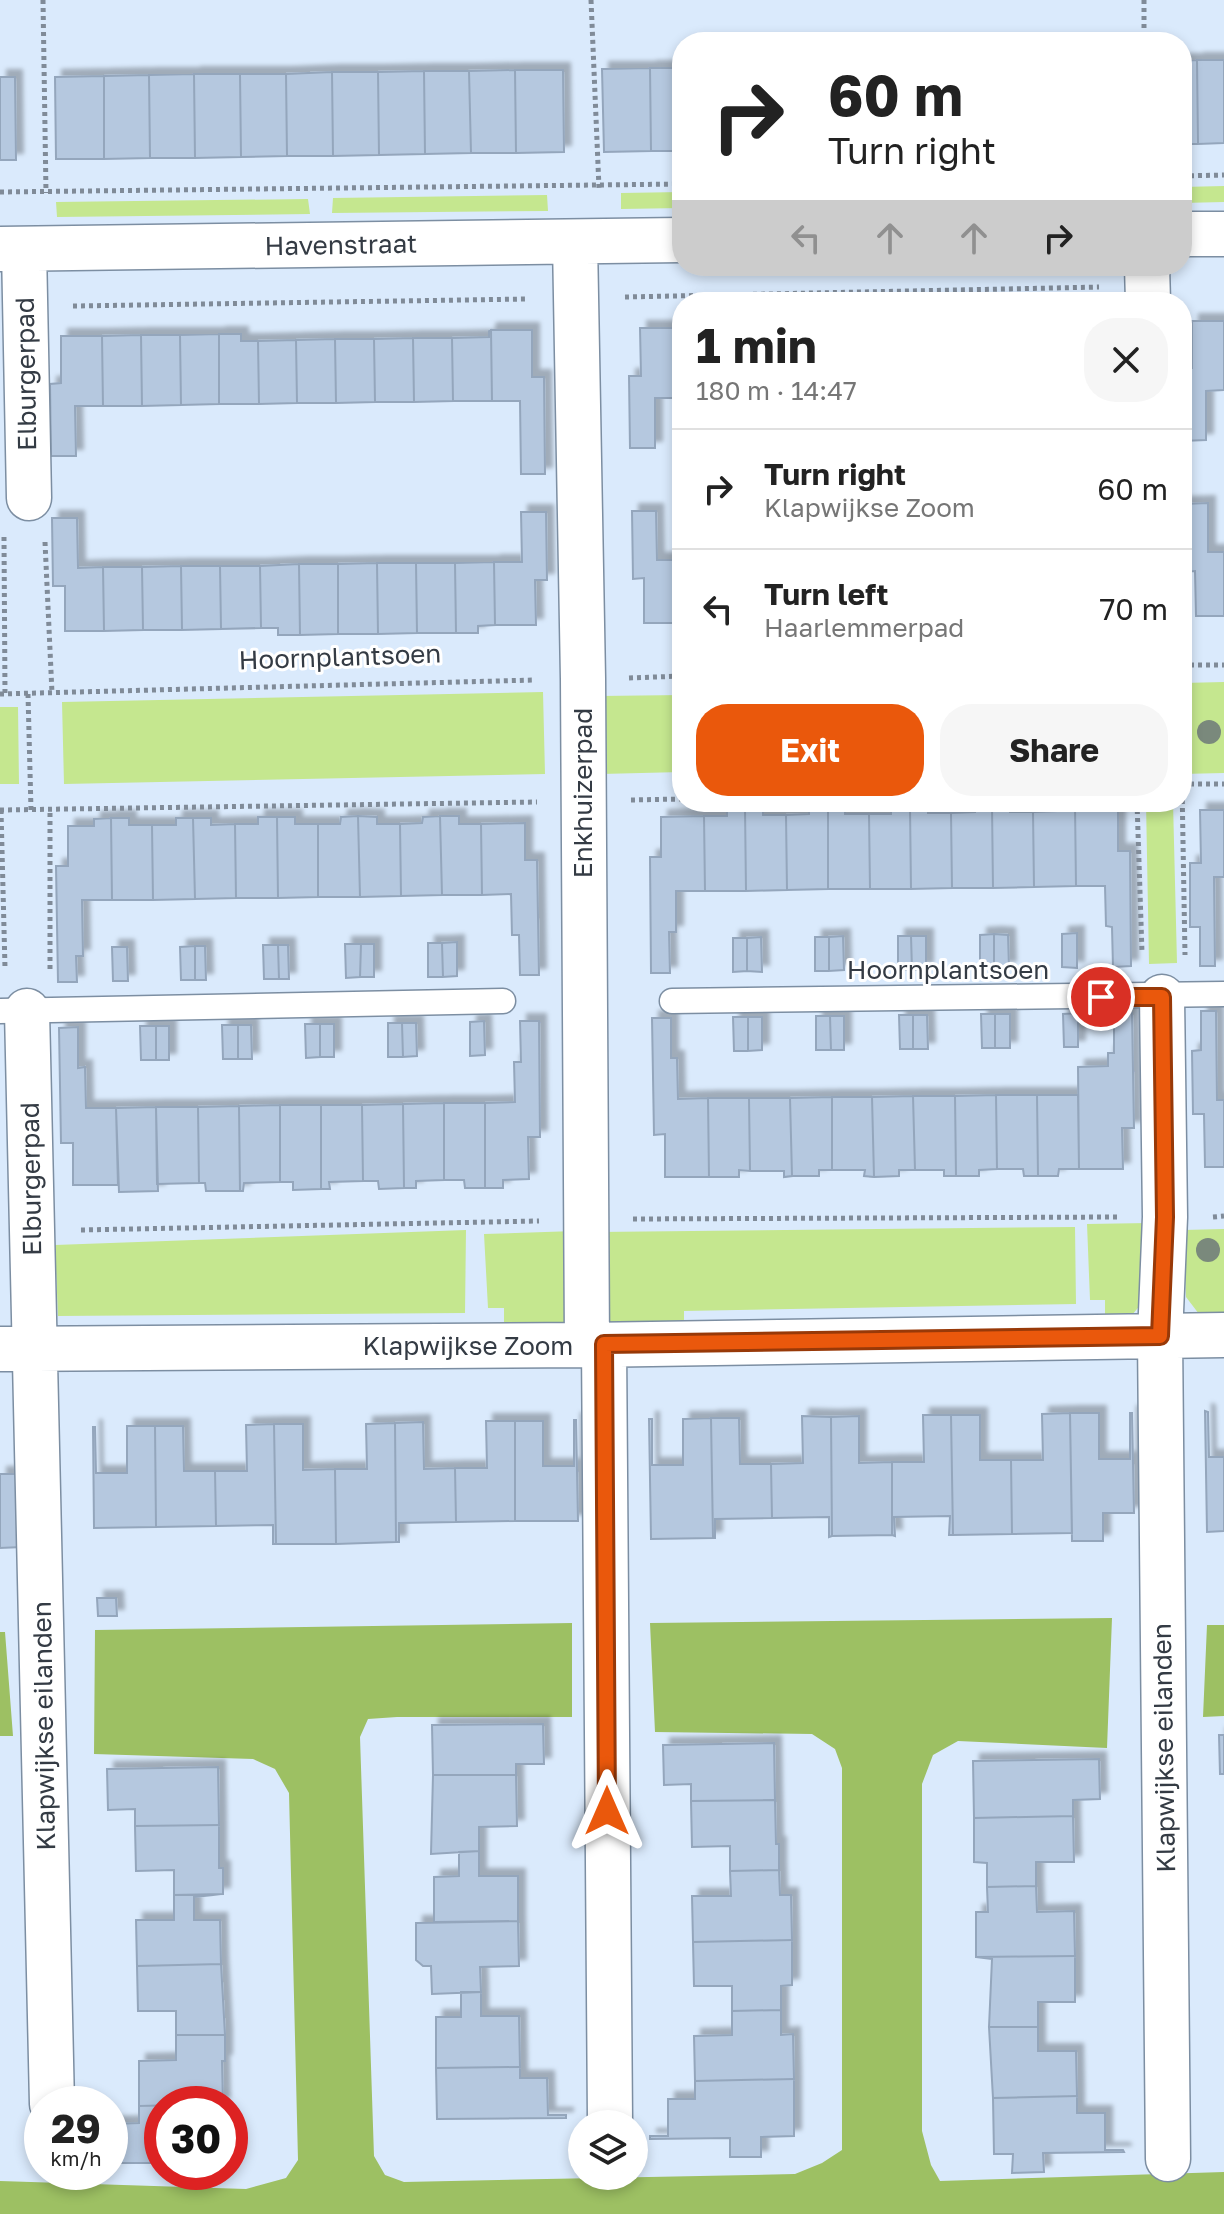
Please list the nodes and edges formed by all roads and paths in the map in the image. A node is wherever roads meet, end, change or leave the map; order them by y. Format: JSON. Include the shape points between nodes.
{"nodes":[{"id":1,"x":43,"y":0,"type":"edge"},
{"id":2,"x":591,"y":0,"type":"edge"},
{"id":3,"x":1144,"y":0,"type":"edge"},
{"id":4,"x":1144,"y":32,"type":"edge"},
{"id":5,"x":1224,"y":175,"type":"edge"},
{"id":6,"x":1192,"y":176,"type":"edge"},
{"id":7,"x":672,"y":184,"type":"edge"},
{"id":8,"x":599,"y":186,"type":"junction"},
{"id":9,"x":46,"y":191,"type":"junction"},
{"id":10,"x":0,"y":192,"type":"edge"},
{"id":11,"x":1192,"y":234,"type":"edge"},
{"id":12,"x":1224,"y":234,"type":"edge"},
{"id":13,"x":672,"y":240,"type":"edge"},
{"id":14,"x":588,"y":241,"type":"junction"},
{"id":15,"x":23,"y":249,"type":"edge"},
{"id":16,"x":29,"y":498,"type":"junction"},
{"id":17,"x":1192,"y":665,"type":"edge"},
{"id":18,"x":1224,"y":665,"type":"edge"},
{"id":19,"x":672,"y":676,"type":"edge"},
{"id":20,"x":583,"y":679,"type":"junction"},
{"id":21,"x":52,"y":693,"type":"junction"},
{"id":22,"x":3,"y":694,"type":"edge"},
{"id":23,"x":28,"y":694,"type":"junction"},
{"id":24,"x":1192,"y":784,"type":"edge"},
{"id":25,"x":1224,"y":784,"type":"edge"},
{"id":26,"x":672,"y":799,"type":"edge"},
{"id":27,"x":582,"y":802,"type":"junction"},
{"id":28,"x":1,"y":810,"type":"edge"},
{"id":29,"x":31,"y":810,"type":"junction"},
{"id":30,"x":50,"y":810,"type":"junction"},
{"id":31,"x":1137,"y":812,"type":"edge"},
{"id":32,"x":1182,"y":812,"type":"edge"},
{"id":33,"x":1224,"y":994,"type":"edge"},
{"id":34,"x":1162,"y":997,"type":"junction"},
{"id":35,"x":503,"y":1001,"type":"dead end"},
{"id":36,"x":672,"y":1001,"type":"dead end"},
{"id":37,"x":14,"y":1011,"type":"edge"},
{"id":38,"x":1224,"y":1335,"type":"edge"},
{"id":39,"x":1160,"y":1336,"type":"junction"},
{"id":40,"x":595,"y":1345,"type":"junction"},
{"id":41,"x":18,"y":1349,"type":"edge"},
{"id":42,"x":51,"y":2086,"type":"edge"},
{"id":43,"x":610,"y":2110,"type":"edge"},
{"id":44,"x":1168,"y":2159,"type":"dead end"}],
"edges":[{"from":1,"to":9,"type":"path"},
{"from":2,"to":8,"type":"path"},
{"from":3,"to":4,"type":"path"},
{"from":5,"to":6,"type":"path"},
{"from":7,"to":8,"type":"path"},
{"from":8,"to":9,"type":"path"},
{"from":8,"to":14,"type":"path"},
{"from":9,"to":10,"type":"path"},
{"from":9,"to":15,"type":"path"},
{"from":11,"to":12,"type":"street"},
{"from":13,"to":14,"type":"street","name":"Havenstraat"},
{"from":14,"to":15,"type":"street","name":"Havenstraat"},
{"from":14,"to":20,"type":"street","name":"Enkhuizerpad"},
{"from":15,"to":16,"type":"street","name":"Elburgerpad"},
{"from":16,"to":21,"type":"path","via":[[44,519]]},
{"from":16,"to":22,"type":"path","via":[[4,524]]},
{"from":17,"to":18,"type":"path"},
{"from":19,"to":20,"type":"path","name":"Hoornplantsoen"},
{"from":20,"to":21,"type":"path","name":"Hoornplantsoen"},
{"from":20,"to":27,"type":"street","name":"Enkhuizerpad"},
{"from":21,"to":23,"type":"path","name":"Hoornplantsoen"},
{"from":22,"to":23,"type":"path","name":"Hoornplantsoen"},
{"from":23,"to":29,"type":"path"},
{"from":24,"to":25,"type":"path"},
{"from":26,"to":27,"type":"path"},
{"from":27,"to":30,"type":"path"},
{"from":27,"to":40,"type":"street","name":"Enkhuizerpad"},
{"from":28,"to":29,"type":"path"},
{"from":28,"to":37,"type":"path","via":[[5,979]]},
{"from":29,"to":30,"type":"path"},
{"from":30,"to":37,"type":"path","via":[[49,977]]},
{"from":31,"to":34,"type":"path","via":[[1142,964]]},
{"from":32,"to":34,"type":"path","via":[[1185,964]]},
{"from":33,"to":34,"type":"lane","name":"Hoornplantsoen"},
{"from":34,"to":36,"type":"lane","name":"Hoornplantsoen"},
{"from":34,"to":39,"type":"street","name":"Klapwijkse eilanden","via":[[1165,1217]]},
{"from":35,"to":37,"type":"lane"},
{"from":37,"to":41,"type":"street","name":"Elburgerpad"},
{"from":38,"to":39,"type":"street","name":"Klapwijkse Zoom"},
{"from":39,"to":40,"type":"street","name":"Klapwijkse Zoom"},
{"from":39,"to":44,"type":"street","name":"Klapwijkse eilanden"},
{"from":40,"to":41,"type":"street","name":"Klapwijkse Zoom"},
{"from":40,"to":43,"type":"street"},
{"from":41,"to":42,"type":"street","name":"Klapwijkse eilanden"}]}
